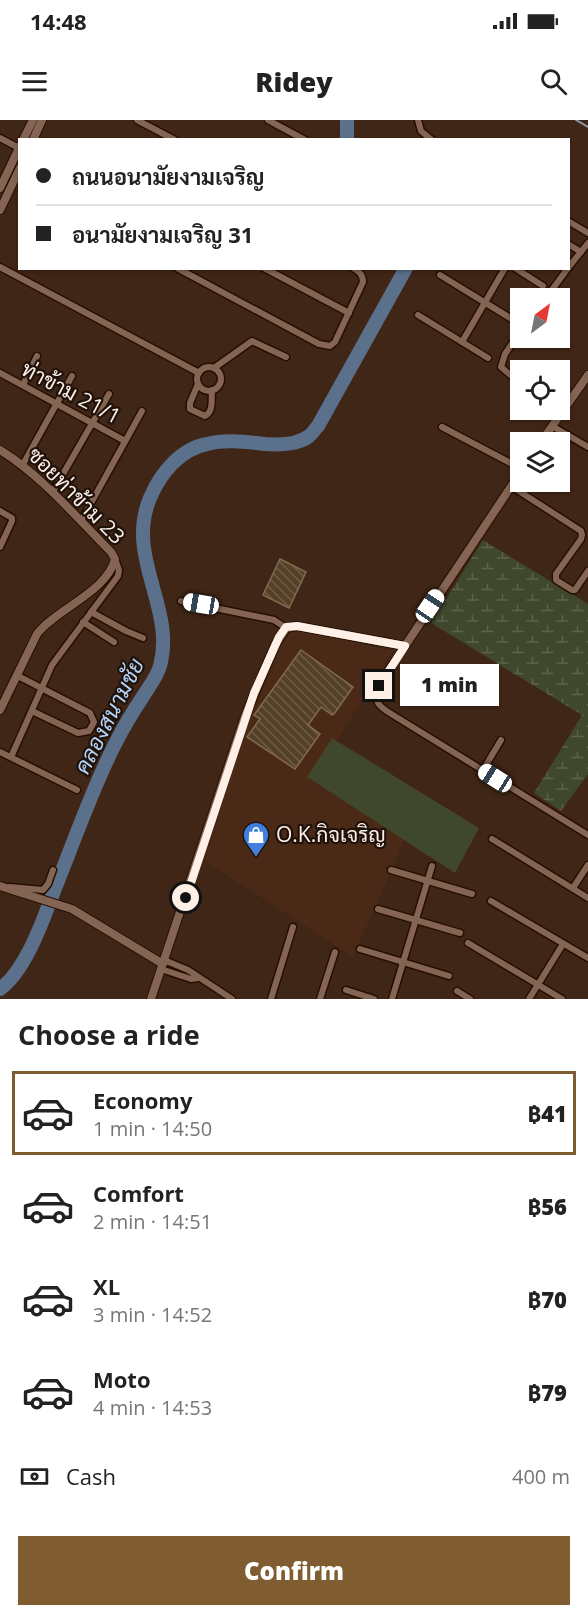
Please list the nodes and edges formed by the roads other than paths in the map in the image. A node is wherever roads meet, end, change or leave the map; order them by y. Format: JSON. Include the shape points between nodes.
{"nodes":[{"id":1,"x":33,"y":120,"type":"edge"},
{"id":2,"x":42,"y":120,"type":"edge"},
{"id":3,"x":137,"y":120,"type":"edge"},
{"id":4,"x":268,"y":120,"type":"edge"},
{"id":5,"x":418,"y":120,"type":"edge"},
{"id":6,"x":0,"y":138,"type":"edge"},
{"id":7,"x":24,"y":138,"type":"edge"},
{"id":8,"x":34,"y":138,"type":"edge"},
{"id":9,"x":171,"y":138,"type":"edge"},
{"id":10,"x":301,"y":138,"type":"edge"},
{"id":11,"x":430,"y":138,"type":"edge"},
{"id":12,"x":18,"y":147,"type":"edge"},
{"id":13,"x":18,"y":149,"type":"edge"},
{"id":14,"x":18,"y":172,"type":"edge"},
{"id":15,"x":0,"y":188,"type":"edge"},
{"id":16,"x":0,"y":210,"type":"edge"},
{"id":17,"x":570,"y":222,"type":"edge"},
{"id":18,"x":588,"y":233,"type":"edge"},
{"id":19,"x":588,"y":243,"type":"edge"},
{"id":20,"x":570,"y":245,"type":"edge"},
{"id":21,"x":581,"y":252,"type":"junction"},
{"id":22,"x":570,"y":266,"type":"edge"},
{"id":23,"x":0,"y":267,"type":"edge"},
{"id":24,"x":268,"y":270,"type":"edge"},
{"id":25,"x":356,"y":270,"type":"edge"},
{"id":26,"x":504,"y":270,"type":"edge"},
{"id":27,"x":518,"y":270,"type":"edge"},
{"id":28,"x":567,"y":270,"type":"edge"},
{"id":29,"x":188,"y":271,"type":"edge"},
{"id":30,"x":440,"y":275,"type":"dead end"},
{"id":31,"x":543,"y":286,"type":"dead end"},
{"id":32,"x":553,"y":288,"type":"edge"},
{"id":33,"x":485,"y":302,"type":"junction"},
{"id":34,"x":349,"y":313,"type":"junction"},
{"id":35,"x":418,"y":315,"type":"dead end"},
{"id":36,"x":510,"y":318,"type":"edge"},
{"id":37,"x":462,"y":342,"type":"junction"},
{"id":38,"x":510,"y":347,"type":"edge"},
{"id":39,"x":37,"y":356,"type":"dead end"},
{"id":40,"x":286,"y":357,"type":"dead end"},
{"id":41,"x":488,"y":358,"type":"dead end"},
{"id":42,"x":214,"y":368,"type":"junction"},
{"id":43,"x":0,"y":373,"type":"edge"},
{"id":44,"x":199,"y":373,"type":"junction"},
{"id":45,"x":510,"y":374,"type":"edge"},
{"id":46,"x":588,"y":375,"type":"edge"},
{"id":47,"x":72,"y":376,"type":"dead end"},
{"id":48,"x":198,"y":384,"type":"junction"},
{"id":49,"x":23,"y":385,"type":"junction"},
{"id":50,"x":212,"y":390,"type":"junction"},
{"id":51,"x":109,"y":394,"type":"dead end"},
{"id":52,"x":570,"y":396,"type":"edge"},
{"id":53,"x":57,"y":403,"type":"junction"},
{"id":54,"x":142,"y":411,"type":"dead end"},
{"id":55,"x":554,"y":420,"type":"edge"},
{"id":56,"x":92,"y":423,"type":"junction"},
{"id":57,"x":552,"y":426,"type":"junction"},
{"id":58,"x":442,"y":427,"type":"dead end"},
{"id":59,"x":548,"y":432,"type":"edge"},
{"id":60,"x":125,"y":441,"type":"junction"},
{"id":61,"x":588,"y":447,"type":"edge"},
{"id":62,"x":0,"y":450,"type":"edge"},
{"id":63,"x":510,"y":463,"type":"edge"},
{"id":64,"x":22,"y":466,"type":"junction"},
{"id":65,"x":510,"y":488,"type":"edge"},
{"id":66,"x":520,"y":492,"type":"edge"},
{"id":67,"x":52,"y":493,"type":"junction"},
{"id":68,"x":0,"y":511,"type":"edge"},
{"id":69,"x":81,"y":521,"type":"junction"},
{"id":70,"x":0,"y":548,"type":"edge"},
{"id":71,"x":115,"y":560,"type":"junction"},
{"id":72,"x":588,"y":571,"type":"edge"},
{"id":73,"x":181,"y":601,"type":"dead end"},
{"id":74,"x":91,"y":612,"type":"junction"},
{"id":75,"x":83,"y":622,"type":"junction"},
{"id":76,"x":286,"y":627,"type":"junction"},
{"id":77,"x":142,"y":638,"type":"dead end"},
{"id":78,"x":114,"y":642,"type":"dead end"},
{"id":79,"x":405,"y":646,"type":"junction"},
{"id":80,"x":16,"y":675,"type":"junction"},
{"id":81,"x":41,"y":688,"type":"junction"},
{"id":82,"x":0,"y":710,"type":"edge"},
{"id":83,"x":32,"y":711,"type":"junction"},
{"id":84,"x":501,"y":740,"type":"dead end"},
{"id":85,"x":0,"y":752,"type":"edge"},
{"id":86,"x":11,"y":757,"type":"junction"},
{"id":87,"x":483,"y":770,"type":"junction"},
{"id":88,"x":77,"y":790,"type":"dead end"},
{"id":89,"x":588,"y":836,"type":"edge"},
{"id":90,"x":492,"y":839,"type":"dead end"},
{"id":91,"x":588,"y":865,"type":"edge"},
{"id":92,"x":432,"y":866,"type":"dead end"},
{"id":93,"x":53,"y":870,"type":"dead end"},
{"id":94,"x":392,"y":870,"type":"dead end"},
{"id":95,"x":428,"y":881,"type":"junction"},
{"id":96,"x":2,"y":887,"type":"edge"},
{"id":97,"x":573,"y":888,"type":"junction"},
{"id":98,"x":472,"y":894,"type":"dead end"},
{"id":99,"x":588,"y":898,"type":"edge"},
{"id":100,"x":490,"y":901,"type":"dead end"},
{"id":101,"x":378,"y":909,"type":"dead end"},
{"id":102,"x":416,"y":921,"type":"junction"},
{"id":103,"x":292,"y":927,"type":"dead end"},
{"id":104,"x":460,"y":933,"type":"dead end"},
{"id":105,"x":468,"y":943,"type":"dead end"},
{"id":106,"x":563,"y":944,"type":"junction"},
{"id":107,"x":360,"y":950,"type":"dead end"},
{"id":108,"x":335,"y":952,"type":"dead end"},
{"id":109,"x":588,"y":958,"type":"edge"},
{"id":110,"x":404,"y":963,"type":"junction"},
{"id":111,"x":163,"y":964,"type":"junction"},
{"id":112,"x":449,"y":976,"type":"dead end"},
{"id":113,"x":538,"y":984,"type":"junction"},
{"id":114,"x":346,"y":990,"type":"dead end"},
{"id":115,"x":457,"y":991,"type":"dead end"},
{"id":116,"x":151,"y":999,"type":"edge"},
{"id":117,"x":232,"y":999,"type":"edge"},
{"id":118,"x":271,"y":999,"type":"edge"},
{"id":119,"x":320,"y":999,"type":"edge"},
{"id":120,"x":374,"y":999,"type":"edge"},
{"id":121,"x":392,"y":999,"type":"edge"},
{"id":122,"x":470,"y":999,"type":"edge"},
{"id":123,"x":529,"y":999,"type":"edge"},
{"id":124,"x":562,"y":999,"type":"edge"}],
"edges":[{"from":1,"to":7,"type":"street"},
{"from":2,"to":8,"type":"street"},
{"from":3,"to":9,"type":"street"},
{"from":4,"to":10,"type":"street"},
{"from":5,"to":11,"type":"street","via":[[421,131]]},
{"from":6,"to":12,"type":"street"},
{"from":13,"to":15,"type":"street"},
{"from":14,"to":16,"type":"street"},
{"from":17,"to":18,"type":"street"},
{"from":19,"to":21,"type":"street"},
{"from":20,"to":21,"type":"street"},
{"from":21,"to":22,"type":"street"},
{"from":23,"to":44,"type":"street"},
{"from":24,"to":34,"type":"street"},
{"from":25,"to":34,"type":"street","via":[[363,282]]},
{"from":26,"to":33,"type":"street"},
{"from":27,"to":31,"type":"street"},
{"from":28,"to":32,"type":"street"},
{"from":29,"to":34,"type":"street","via":[[324,346],[335,342]]},
{"from":30,"to":33,"type":"street"},
{"from":33,"to":36,"type":"street"},
{"from":33,"to":37,"type":"street"},
{"from":35,"to":37,"type":"street"},
{"from":37,"to":41,"type":"street"},
{"from":38,"to":45,"type":"street","via":[[501,366]]},
{"from":39,"to":49,"type":"street"},
{"from":40,"to":42,"type":"street","via":[[252,341]]},
{"from":42,"to":44,"type":"street","via":[[207,367]]},
{"from":42,"to":50,"type":"street","via":[[220,374],[220,382]]},
{"from":43,"to":49,"type":"street","name":"ท่าข้าม 21/1"},
{"from":44,"to":48,"type":"street"},
{"from":46,"to":52,"type":"street"},
{"from":47,"to":53,"type":"street"},
{"from":48,"to":50,"type":"street"},
{"from":48,"to":50,"type":"street","via":[[190,403],[194,412],[209,414]]},
{"from":49,"to":53,"type":"street","name":"ท่าข้าม 21/1"},
{"from":51,"to":56,"type":"street"},
{"from":53,"to":56,"type":"street","name":"ท่าข้าม 21/1"},
{"from":53,"to":64,"type":"street"},
{"from":54,"to":60,"type":"street"},
{"from":55,"to":57,"type":"street"},
{"from":56,"to":60,"type":"street","name":"ท่าข้าม 21/1"},
{"from":56,"to":67,"type":"street"},
{"from":57,"to":59,"type":"street"},
{"from":57,"to":61,"type":"street"},
{"from":58,"to":63,"type":"street"},
{"from":60,"to":69,"type":"street"},
{"from":62,"to":64,"type":"street","name":"ซอยท่าข้าม 23"},
{"from":64,"to":67,"type":"street","name":"ซอยท่าข้าม 23"},
{"from":65,"to":79,"type":"street"},
{"from":66,"to":72,"type":"street","via":[[581,531],[581,539],[555,574],[556,580],[575,590]]},
{"from":67,"to":69,"type":"street","name":"ซอยท่าข้าม 23"},
{"from":68,"to":70,"type":"street","via":[[12,521]]},
{"from":69,"to":71,"type":"street","name":"ซอยท่าข้าม 23"},
{"from":71,"to":74,"type":"street","via":[[118,576]]},
{"from":71,"to":80,"type":"street","name":"ซอยท่าข้าม 23","via":[[92,590],[43,627]]},
{"from":73,"to":76,"type":"street","via":[[274,620]]},
{"from":74,"to":75,"type":"street"},
{"from":74,"to":77,"type":"street"},
{"from":75,"to":78,"type":"street"},
{"from":75,"to":81,"type":"street","via":[[52,665]]},
{"from":76,"to":79,"type":"street","via":[[313,628]]},
{"from":76,"to":111,"type":"street","via":[[245,716]]},
{"from":79,"to":87,"type":"street","via":[[379,686],[378,703]]},
{"from":80,"to":81,"type":"street"},
{"from":80,"to":82,"type":"street","name":"ซอยท่าข้าม 23"},
{"from":81,"to":83,"type":"street"},
{"from":81,"to":83,"type":"street","via":[[90,713],[94,722],[89,731],[78,732]]},
{"from":83,"to":86,"type":"street"},
{"from":84,"to":87,"type":"street"},
{"from":85,"to":86,"type":"street"},
{"from":86,"to":88,"type":"street"},
{"from":87,"to":89,"type":"street"},
{"from":90,"to":97,"type":"street"},
{"from":91,"to":97,"type":"street"},
{"from":92,"to":95,"type":"street"},
{"from":93,"to":96,"type":"street","via":[[44,890]]},
{"from":94,"to":95,"type":"street"},
{"from":95,"to":98,"type":"street"},
{"from":95,"to":102,"type":"street"},
{"from":96,"to":111,"type":"street","via":[[80,913]]},
{"from":97,"to":99,"type":"street"},
{"from":100,"to":106,"type":"street"},
{"from":101,"to":102,"type":"street"},
{"from":102,"to":104,"type":"street"},
{"from":102,"to":110,"type":"street"},
{"from":103,"to":118,"type":"street"},
{"from":105,"to":113,"type":"street"},
{"from":106,"to":109,"type":"street"},
{"from":106,"to":113,"type":"street"},
{"from":107,"to":110,"type":"street"},
{"from":108,"to":119,"type":"street"},
{"from":110,"to":112,"type":"street"},
{"from":110,"to":121,"type":"street"},
{"from":111,"to":116,"type":"street"},
{"from":111,"to":117,"type":"street"},
{"from":113,"to":123,"type":"street"},
{"from":113,"to":124,"type":"street"},
{"from":114,"to":120,"type":"street"},
{"from":115,"to":122,"type":"street"}]}
